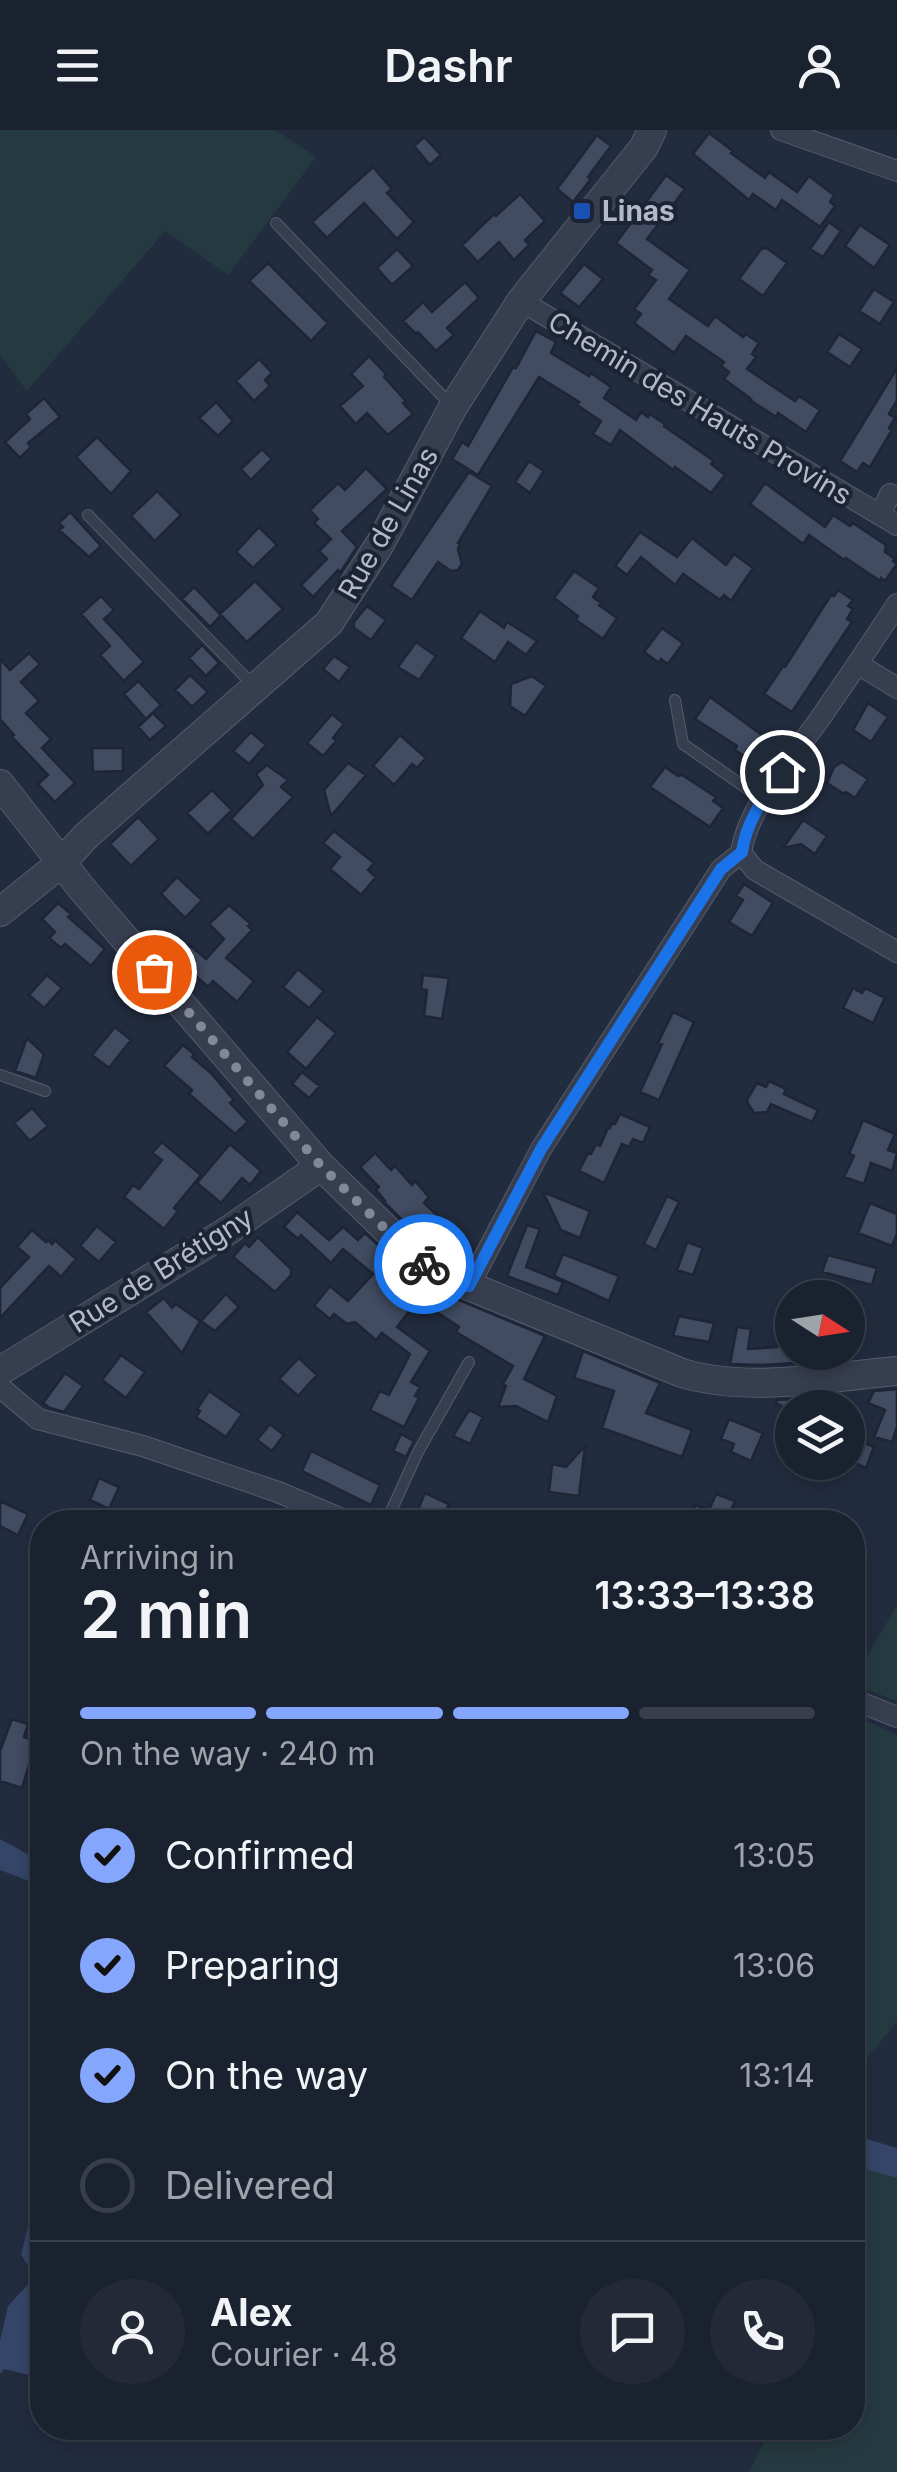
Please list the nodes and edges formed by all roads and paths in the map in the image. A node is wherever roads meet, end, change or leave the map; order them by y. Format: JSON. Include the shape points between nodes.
{"nodes":[{"id":1,"x":652,"y":130,"type":"edge"},
{"id":2,"x":781,"y":130,"type":"edge"},
{"id":3,"x":897,"y":171,"type":"edge"},
{"id":4,"x":276,"y":224,"type":"dead end"},
{"id":5,"x":520,"y":301,"type":"junction"},
{"id":6,"x":453,"y":407,"type":"junction"},
{"id":7,"x":895,"y":491,"type":"edge"},
{"id":8,"x":88,"y":515,"type":"dead end"},
{"id":9,"x":888,"y":520,"type":"edge"},
{"id":10,"x":897,"y":604,"type":"edge"},
{"id":11,"x":858,"y":664,"type":"junction"},
{"id":12,"x":255,"y":688,"type":"junction"},
{"id":13,"x":897,"y":688,"type":"edge"},
{"id":14,"x":675,"y":700,"type":"dead end"},
{"id":15,"x":0,"y":784,"type":"edge"},
{"id":16,"x":762,"y":800,"type":"junction"},
{"id":17,"x":742,"y":852,"type":"junction"},
{"id":18,"x":61,"y":863,"type":"junction"},
{"id":19,"x":0,"y":912,"type":"edge"},
{"id":20,"x":897,"y":952,"type":"edge"},
{"id":21,"x":0,"y":1075,"type":"edge"},
{"id":22,"x":45,"y":1092,"type":"dead end"},
{"id":23,"x":321,"y":1166,"type":"junction"},
{"id":24,"x":469,"y":1286,"type":"junction"},
{"id":25,"x":469,"y":1362,"type":"dead end"},
{"id":26,"x":0,"y":1371,"type":"edge"},
{"id":27,"x":897,"y":1371,"type":"edge"},
{"id":28,"x":0,"y":1387,"type":"edge"},
{"id":29,"x":321,"y":1510,"type":"edge"},
{"id":30,"x":391,"y":1510,"type":"edge"},
{"id":31,"x":865,"y":1704,"type":"edge"},
{"id":32,"x":897,"y":1716,"type":"edge"}],
"edges":[{"from":1,"to":5,"type":"street","name":"Rue de Linas"},
{"from":2,"to":3,"type":"street"},
{"from":4,"to":6,"type":"lane"},
{"from":5,"to":6,"type":"street","name":"Rue de Linas"},
{"from":5,"to":9,"type":"street","name":"Chemin des Hauts Provins"},
{"from":6,"to":12,"type":"street","name":"Rue de Linas","via":[[330,623]]},
{"from":7,"to":9,"type":"street","name":"Chemin des Hauts Provins"},
{"from":8,"to":12,"type":"lane"},
{"from":10,"to":11,"type":"street"},
{"from":11,"to":13,"type":"street"},
{"from":11,"to":16,"type":"street"},
{"from":12,"to":18,"type":"street","name":"Rue de Linas"},
{"from":14,"to":16,"type":"lane","via":[[683,744]]},
{"from":15,"to":18,"type":"street"},
{"from":16,"to":17,"type":"street"},
{"from":17,"to":20,"type":"street","via":[[755,870]]},
{"from":17,"to":24,"type":"street","via":[[721,869],[541,1149]]},
{"from":18,"to":19,"type":"street","name":"Rue de Linas"},
{"from":18,"to":23,"type":"street"},
{"from":21,"to":22,"type":"lane"},
{"from":23,"to":24,"type":"street","via":[[418,1261]]},
{"from":23,"to":26,"type":"street","name":"Rue de Brétigny"},
{"from":24,"to":27,"type":"street","via":[[707,1380]]},
{"from":25,"to":30,"type":"lane"},
{"from":28,"to":29,"type":"street","via":[[38,1420],[144,1446]]},
{"from":31,"to":32,"type":"street"}]}
